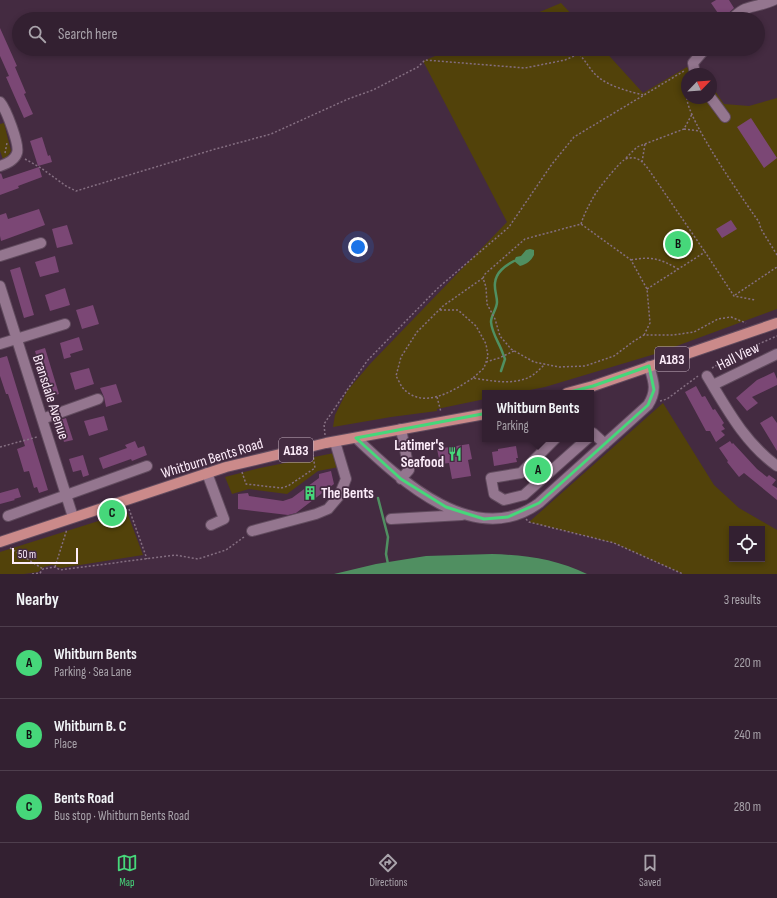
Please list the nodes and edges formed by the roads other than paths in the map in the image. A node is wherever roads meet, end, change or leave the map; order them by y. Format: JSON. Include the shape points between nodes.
{"nodes":[{"id":1,"x":774,"y":0,"type":"edge"},
{"id":2,"x":740,"y":12,"type":"edge"},
{"id":3,"x":699,"y":56,"type":"edge"},
{"id":4,"x":694,"y":68,"type":"edge"},
{"id":5,"x":0,"y":102,"type":"edge"},
{"id":6,"x":715,"y":104,"type":"edge"},
{"id":7,"x":725,"y":117,"type":"dead end"},
{"id":8,"x":0,"y":166,"type":"edge"},
{"id":9,"x":41,"y":242,"type":"dead end"},
{"id":10,"x":0,"y":256,"type":"edge"},
{"id":11,"x":0,"y":286,"type":"edge"},
{"id":12,"x":777,"y":322,"type":"edge"},
{"id":13,"x":65,"y":324,"type":"dead end"},
{"id":14,"x":17,"y":339,"type":"junction"},
{"id":15,"x":0,"y":344,"type":"edge"},
{"id":16,"x":777,"y":354,"type":"edge"},
{"id":17,"x":649,"y":366,"type":"junction"},
{"id":18,"x":578,"y":390,"type":"edge"},
{"id":19,"x":98,"y":399,"type":"dead end"},
{"id":20,"x":482,"y":415,"type":"edge"},
{"id":21,"x":42,"y":419,"type":"junction"},
{"id":22,"x":401,"y":429,"type":"junction"},
{"id":23,"x":594,"y":438,"type":"edge"},
{"id":24,"x":358,"y":440,"type":"junction"},
{"id":25,"x":552,"y":442,"type":"edge"},
{"id":26,"x":584,"y":442,"type":"edge"},
{"id":27,"x":331,"y":443,"type":"junction"},
{"id":28,"x":605,"y":444,"type":"junction"},
{"id":29,"x":147,"y":466,"type":"dead end"},
{"id":30,"x":777,"y":466,"type":"edge"},
{"id":31,"x":207,"y":473,"type":"junction"},
{"id":32,"x":401,"y":479,"type":"junction"},
{"id":33,"x":66,"y":495,"type":"junction"},
{"id":34,"x":464,"y":515,"type":"junction"},
{"id":35,"x":8,"y":516,"type":"dead end"},
{"id":36,"x":390,"y":519,"type":"dead end"},
{"id":37,"x":71,"y":522,"type":"junction"},
{"id":38,"x":211,"y":525,"type":"dead end"},
{"id":39,"x":252,"y":531,"type":"road end"},
{"id":40,"x":3,"y":544,"type":"edge"}],
"edges":[{"from":1,"to":2,"type":"street"},
{"from":3,"to":4,"type":"street","via":[[693,63]]},
{"from":5,"to":8,"type":"street","via":[[17,145],[16,156],[7,164]]},
{"from":6,"to":7,"type":"street"},
{"from":9,"to":10,"type":"street"},
{"from":11,"to":14,"type":"street","name":"Bransdale Avenue"},
{"from":12,"to":17,"type":"main road","number":"A183"},
{"from":13,"to":14,"type":"street"},
{"from":14,"to":15,"type":"street"},
{"from":14,"to":21,"type":"street","name":"Bransdale Avenue"},
{"from":16,"to":30,"type":"street","name":"Hall View","via":[[708,376],[740,429],[758,450]]},
{"from":17,"to":18,"type":"main road","number":"A183"},
{"from":17,"to":28,"type":"street","via":[[653,397],[648,405]]},
{"from":19,"to":21,"type":"street"},
{"from":20,"to":22,"type":"main road","name":"Whitburn Bents Road","number":"A183"},
{"from":21,"to":33,"type":"street","name":"Bransdale Avenue"},
{"from":22,"to":24,"type":"main road","name":"Whitburn Bents Road","number":"A183"},
{"from":22,"to":32,"type":"street","via":[[409,470]]},
{"from":23,"to":28,"type":"street"},
{"from":24,"to":27,"type":"main road","name":"Whitburn Bents Road","number":"A183"},
{"from":24,"to":32,"type":"street"},
{"from":25,"to":26,"type":"street","via":[[521,473],[491,478],[494,494],[504,500],[524,495]]},
{"from":27,"to":31,"type":"main road","name":"Whitburn Bents Road","number":"A183","via":[[267,456]]},
{"from":27,"to":39,"type":"street","via":[[346,479],[339,496],[328,509]]},
{"from":28,"to":34,"type":"street","via":[[533,507],[508,517],[484,519]]},
{"from":29,"to":33,"type":"street","name":"Whitburn Bents Road"},
{"from":31,"to":37,"type":"main road","name":"Whitburn Bents Road","number":"A183"},
{"from":31,"to":38,"type":"street","via":[[224,519]]},
{"from":32,"to":34,"type":"street"},
{"from":33,"to":35,"type":"street","name":"Whitburn Bents Road"},
{"from":33,"to":37,"type":"street","name":"Bransdale Avenue"},
{"from":34,"to":36,"type":"street"},
{"from":37,"to":40,"type":"main road","name":"Whitburn Bents Road","number":"A183"}]}
